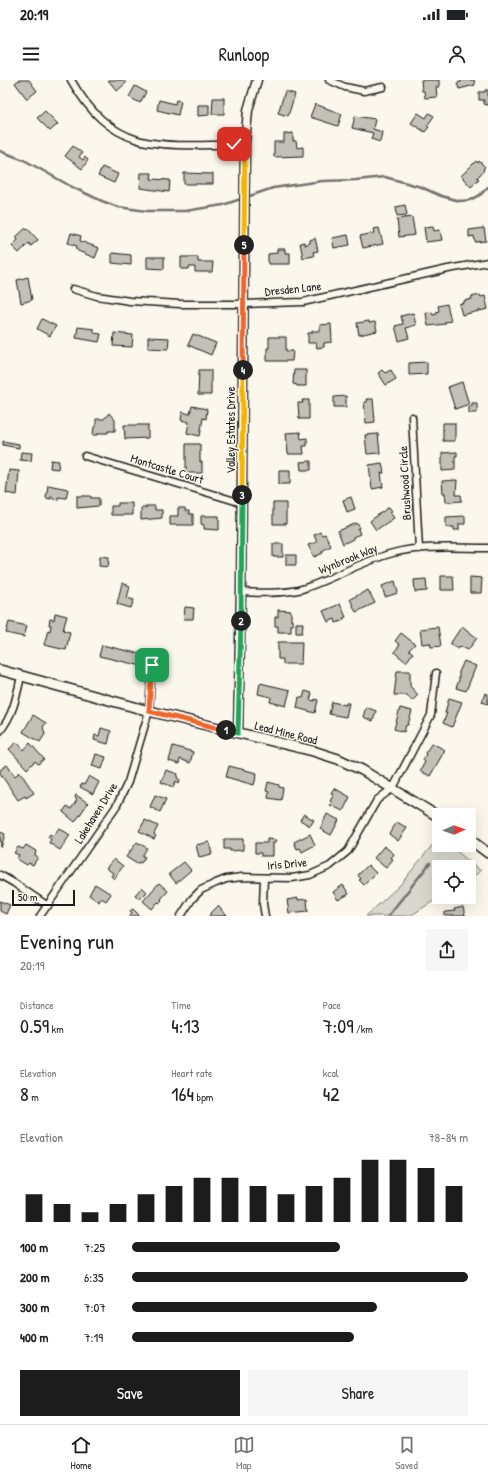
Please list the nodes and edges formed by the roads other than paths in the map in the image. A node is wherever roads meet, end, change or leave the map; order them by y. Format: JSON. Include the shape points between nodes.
{"nodes":[{"id":1,"x":71,"y":80,"type":"edge"},
{"id":2,"x":257,"y":80,"type":"edge"},
{"id":3,"x":329,"y":80,"type":"edge"},
{"id":4,"x":383,"y":87,"type":"dead end"},
{"id":5,"x":245,"y":144,"type":"junction"},
{"id":6,"x":488,"y":262,"type":"edge"},
{"id":7,"x":73,"y":289,"type":"dead end"},
{"id":8,"x":244,"y":304,"type":"junction"},
{"id":9,"x":412,"y":416,"type":"dead end"},
{"id":10,"x":85,"y":456,"type":"dead end"},
{"id":11,"x":242,"y":503,"type":"junction"},
{"id":12,"x":488,"y":548,"type":"edge"},
{"id":13,"x":419,"y":549,"type":"junction"},
{"id":14,"x":241,"y":592,"type":"junction"},
{"id":15,"x":152,"y":665,"type":"dead end"},
{"id":16,"x":0,"y":670,"type":"edge"},
{"id":17,"x":436,"y":673,"type":"dead end"},
{"id":18,"x":22,"y":676,"type":"junction"},
{"id":19,"x":149,"y":711,"type":"junction"},
{"id":20,"x":0,"y":731,"type":"edge"},
{"id":21,"x":238,"y":733,"type":"junction"},
{"id":22,"x":393,"y":788,"type":"junction"},
{"id":23,"x":432,"y":813,"type":"edge"},
{"id":24,"x":476,"y":844,"type":"edge"},
{"id":25,"x":488,"y":853,"type":"edge"},
{"id":26,"x":0,"y":875,"type":"edge"},
{"id":27,"x":264,"y":878,"type":"junction"},
{"id":28,"x":48,"y":906,"type":"junction"},
{"id":29,"x":40,"y":916,"type":"edge"},
{"id":30,"x":181,"y":916,"type":"edge"},
{"id":31,"x":265,"y":916,"type":"edge"}],
"edges":[{"from":1,"to":5,"type":"street","via":[[87,104],[101,118],[117,130],[139,140],[174,144]]},
{"from":2,"to":5,"type":"street","name":"Valley Estates Drive","via":[[248,110]]},
{"from":3,"to":4,"type":"street","via":[[364,91]]},
{"from":5,"to":8,"type":"street","name":"Valley Estates Drive"},
{"from":6,"to":8,"type":"street","name":"Dresden Lane","via":[[303,302]]},
{"from":7,"to":8,"type":"street","name":"Dresden Lane","via":[[130,301]]},
{"from":8,"to":11,"type":"street","name":"Valley Estates Drive"},
{"from":9,"to":13,"type":"street","name":"Brushwood Circle"},
{"from":10,"to":11,"type":"street","name":"Montcastle Court"},
{"from":11,"to":14,"type":"street","name":"Valley Estates Drive"},
{"from":12,"to":13,"type":"street","name":"Wynbrook Way"},
{"from":13,"to":14,"type":"street","name":"Wynbrook Way","via":[[394,552],[366,561],[304,589],[265,594]]},
{"from":14,"to":21,"type":"street","name":"Valley Estates Drive"},
{"from":15,"to":19,"type":"street","name":"Lakehaven Drive"},
{"from":16,"to":18,"type":"main road","name":"Lead Mine Road"},
{"from":17,"to":22,"type":"street","via":[[431,715]]},
{"from":18,"to":19,"type":"main road","name":"Lead Mine Road"},
{"from":18,"to":20,"type":"street","via":[[7,722]]},
{"from":19,"to":21,"type":"main road","name":"Lead Mine Road"},
{"from":19,"to":28,"type":"street","name":"Lakehaven Drive","via":[[124,793]]},
{"from":21,"to":22,"type":"main road","name":"Lead Mine Road","via":[[313,751],[362,770]]},
{"from":22,"to":23,"type":"main road","name":"Lead Mine Road"},
{"from":22,"to":27,"type":"street","name":"Iris Drive","via":[[377,800],[348,851],[330,866],[310,875]]},
{"from":24,"to":25,"type":"main road"},
{"from":26,"to":28,"type":"street"},
{"from":27,"to":30,"type":"street","name":"Iris Drive","via":[[242,877],[216,883],[201,890]]},
{"from":27,"to":31,"type":"street"},
{"from":28,"to":29,"type":"street","name":"Lakehaven Drive"}]}
